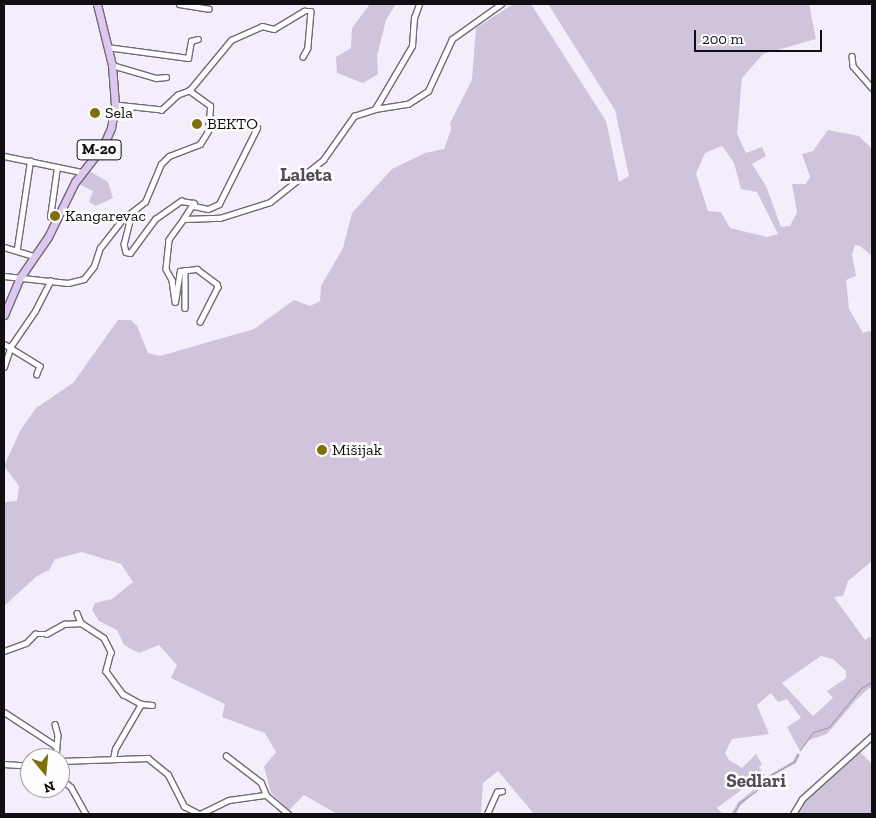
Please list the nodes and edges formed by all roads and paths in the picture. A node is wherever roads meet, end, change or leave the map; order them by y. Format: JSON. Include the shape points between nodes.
{"nodes":[{"id":1,"x":97,"y":4,"type":"edge"},
{"id":2,"x":179,"y":4,"type":"edge"},
{"id":3,"x":419,"y":4,"type":"edge"},
{"id":4,"x":502,"y":4,"type":"edge"},
{"id":5,"x":209,"y":9,"type":"dead end"},
{"id":6,"x":198,"y":39,"type":"dead end"},
{"id":7,"x":107,"y":47,"type":"junction"},
{"id":8,"x":852,"y":56,"type":"dead end"},
{"id":9,"x":303,"y":57,"type":"dead end"},
{"id":10,"x":112,"y":65,"type":"junction"},
{"id":11,"x":166,"y":77,"type":"dead end"},
{"id":12,"x":872,"y":88,"type":"edge"},
{"id":13,"x":189,"y":91,"type":"junction"},
{"id":14,"x":115,"y":105,"type":"junction"},
{"id":15,"x":375,"y":109,"type":"junction"},
{"id":16,"x":257,"y":128,"type":"dead end"},
{"id":17,"x":4,"y":156,"type":"edge"},
{"id":18,"x":30,"y":161,"type":"junction"},
{"id":19,"x":57,"y":167,"type":"junction"},
{"id":20,"x":81,"y":172,"type":"junction"},
{"id":21,"x":194,"y":206,"type":"junction"},
{"id":22,"x":132,"y":213,"type":"junction"},
{"id":23,"x":50,"y":217,"type":"dead end"},
{"id":24,"x":184,"y":219,"type":"junction"},
{"id":25,"x":4,"y":247,"type":"edge"},
{"id":26,"x":16,"y":248,"type":"junction"},
{"id":27,"x":34,"y":256,"type":"junction"},
{"id":28,"x":185,"y":270,"type":"junction"},
{"id":29,"x":4,"y":276,"type":"edge"},
{"id":30,"x":19,"y":279,"type":"junction"},
{"id":31,"x":50,"y":281,"type":"junction"},
{"id":32,"x":185,"y":308,"type":"dead end"},
{"id":33,"x":4,"y":315,"type":"edge"},
{"id":34,"x":200,"y":322,"type":"dead end"},
{"id":35,"x":4,"y":344,"type":"edge"},
{"id":36,"x":10,"y":346,"type":"junction"},
{"id":37,"x":4,"y":367,"type":"edge"},
{"id":38,"x":36,"y":374,"type":"dead end"},
{"id":39,"x":77,"y":613,"type":"dead end"},
{"id":40,"x":81,"y":623,"type":"junction"},
{"id":41,"x":4,"y":651,"type":"edge"},
{"id":42,"x":142,"y":704,"type":"junction"},
{"id":43,"x":152,"y":705,"type":"dead end"},
{"id":44,"x":4,"y":712,"type":"edge"},
{"id":45,"x":55,"y":724,"type":"dead end"},
{"id":46,"x":872,"y":736,"type":"edge"},
{"id":47,"x":56,"y":746,"type":"joint"},
{"id":48,"x":226,"y":756,"type":"dead end"},
{"id":49,"x":113,"y":759,"type":"junction"},
{"id":50,"x":70,"y":761,"type":"edge"},
{"id":51,"x":4,"y":764,"type":"edge"},
{"id":52,"x":20,"y":765,"type":"edge"},
{"id":53,"x":70,"y":786,"type":"edge"},
{"id":54,"x":502,"y":791,"type":"dead end"},
{"id":55,"x":266,"y":795,"type":"junction"},
{"id":56,"x":86,"y":814,"type":"edge"},
{"id":57,"x":200,"y":814,"type":"edge"},
{"id":58,"x":290,"y":814,"type":"edge"},
{"id":59,"x":487,"y":814,"type":"edge"},
{"id":60,"x":793,"y":814,"type":"edge"}],
"edges":[{"from":1,"to":7,"type":"main road","number":"M-20"},
{"from":2,"to":5,"type":"street"},
{"from":3,"to":15,"type":"street","via":[[414,18],[412,46]]},
{"from":4,"to":15,"type":"street","via":[[452,40],[428,91],[400,107]]},
{"from":6,"to":7,"type":"street","via":[[191,41],[188,58]]},
{"from":7,"to":10,"type":"main road","number":"M-20"},
{"from":8,"to":12,"type":"street","via":[[853,66]]},
{"from":9,"to":13,"type":"street","via":[[308,48],[311,11],[304,11],[274,29],[262,26],[231,40]]},
{"from":10,"to":11,"type":"street","via":[[156,78]]},
{"from":10,"to":14,"type":"main road","number":"M-20"},
{"from":13,"to":14,"type":"street","via":[[178,95],[162,110]]},
{"from":13,"to":22,"type":"street","via":[[210,106],[205,138],[161,164],[145,202]]},
{"from":14,"to":20,"type":"main road","number":"M-20","via":[[108,136]]},
{"from":15,"to":24,"type":"street","via":[[354,116],[323,160],[270,202],[220,218]]},
{"from":16,"to":21,"type":"street","via":[[219,204],[208,208]]},
{"from":17,"to":18,"type":"street"},
{"from":18,"to":19,"type":"street"},
{"from":18,"to":26,"type":"street"},
{"from":19,"to":20,"type":"street"},
{"from":19,"to":23,"type":"street"},
{"from":20,"to":27,"type":"main road","number":"M-20","via":[[54,227]]},
{"from":21,"to":22,"type":"street","via":[[192,201],[181,201],[165,209],[148,226],[130,253],[126,252],[124,244]]},
{"from":21,"to":24,"type":"street","via":[[186,211]]},
{"from":22,"to":31,"type":"street","via":[[123,219],[100,248],[94,266],[84,280]]},
{"from":24,"to":28,"type":"street","via":[[172,232],[165,262],[172,280],[174,302],[179,272]]},
{"from":25,"to":26,"type":"street"},
{"from":26,"to":27,"type":"street"},
{"from":27,"to":30,"type":"main road","number":"M-20"},
{"from":28,"to":32,"type":"street"},
{"from":28,"to":34,"type":"street","via":[[201,271],[218,285]]},
{"from":29,"to":30,"type":"street"},
{"from":30,"to":31,"type":"street"},
{"from":30,"to":33,"type":"main road","number":"M-20"},
{"from":31,"to":36,"type":"street","via":[[35,311]]},
{"from":35,"to":36,"type":"street"},
{"from":36,"to":37,"type":"street"},
{"from":36,"to":38,"type":"street","via":[[40,366]]},
{"from":39,"to":40,"type":"street"},
{"from":40,"to":41,"type":"street","via":[[64,624],[46,634],[35,634],[26,642]]},
{"from":40,"to":42,"type":"street","via":[[104,638],[111,652],[106,671],[123,694]]},
{"from":42,"to":43,"type":"street"},
{"from":42,"to":49,"type":"street","via":[[114,749]]},
{"from":44,"to":47,"type":"street"},
{"from":45,"to":47,"type":"street"},
{"from":46,"to":60,"type":"street","via":[[802,800]]},
{"from":48,"to":55,"type":"street","via":[[261,783]]},
{"from":49,"to":50,"type":"street"},
{"from":49,"to":57,"type":"street","via":[[141,757],[152,760],[168,774],[184,806]]},
{"from":51,"to":52,"type":"street"},
{"from":53,"to":56,"type":"street"},
{"from":54,"to":59,"type":"street","via":[[497,792]]},
{"from":55,"to":57,"type":"street","via":[[229,800]]},
{"from":55,"to":58,"type":"street"}]}
